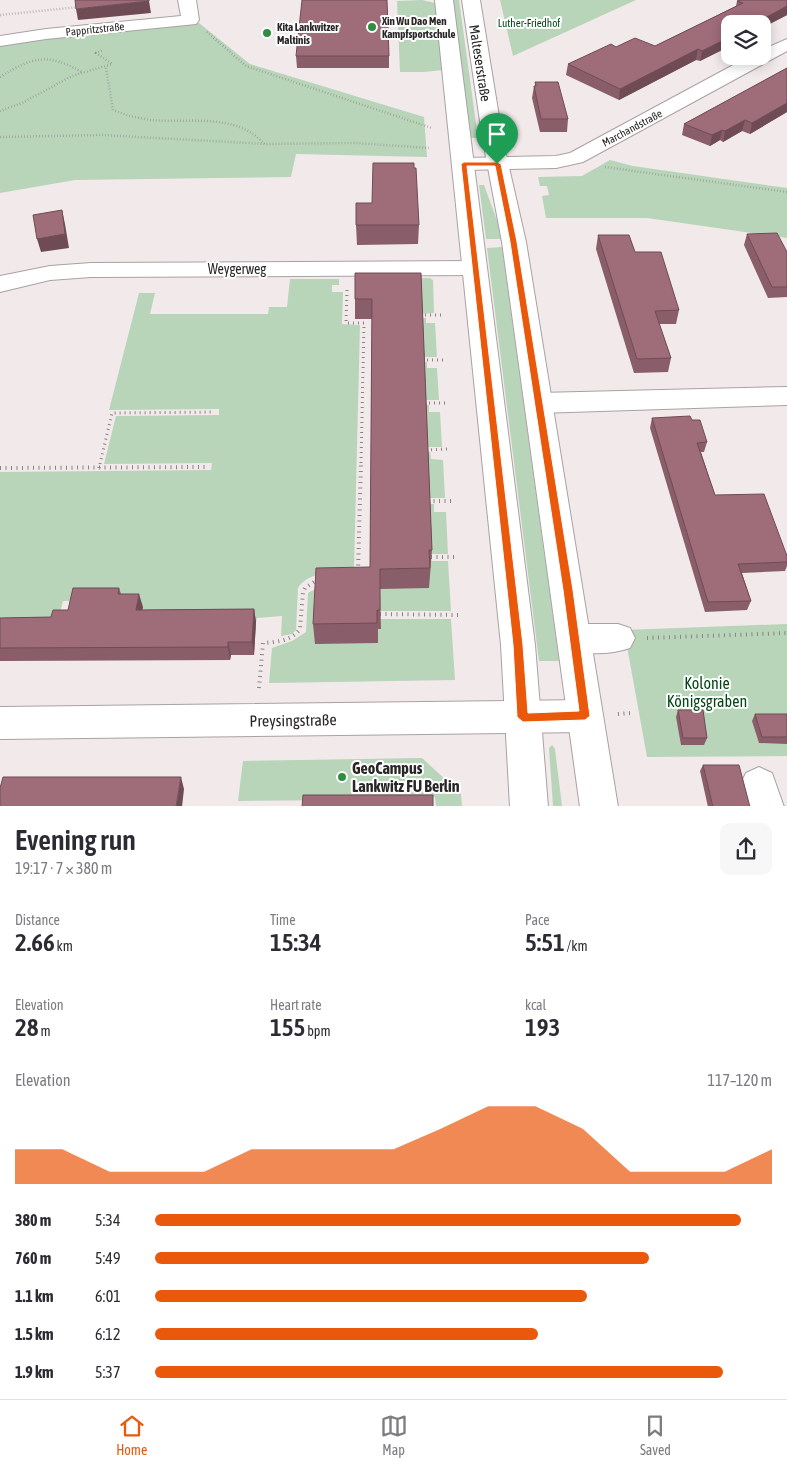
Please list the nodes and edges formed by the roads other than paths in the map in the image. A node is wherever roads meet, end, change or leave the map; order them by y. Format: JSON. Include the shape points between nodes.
{"nodes":[{"id":1,"x":187,"y":0,"type":"edge"},
{"id":2,"x":444,"y":0,"type":"edge"},
{"id":3,"x":471,"y":0,"type":"edge"},
{"id":4,"x":0,"y":41,"type":"edge"},
{"id":5,"x":787,"y":44,"type":"edge"},
{"id":6,"x":464,"y":164,"type":"junction"},
{"id":7,"x":497,"y":164,"type":"junction"},
{"id":8,"x":475,"y":268,"type":"junction"},
{"id":9,"x":0,"y":284,"type":"edge"},
{"id":10,"x":787,"y":396,"type":"edge"},
{"id":11,"x":539,"y":403,"type":"junction"},
{"id":12,"x":575,"y":638,"type":"junction"},
{"id":13,"x":618,"y":638,"type":"road end"},
{"id":14,"x":585,"y":716,"type":"junction"},
{"id":15,"x":523,"y":717,"type":"junction"},
{"id":16,"x":0,"y":723,"type":"edge"},
{"id":17,"x":529,"y":806,"type":"edge"},
{"id":18,"x":599,"y":806,"type":"edge"}],
"edges":[{"from":1,"to":4,"type":"main road","name":"Pappritzstraße","via":[[190,20]]},
{"from":2,"to":6,"type":"main road","name":"Malteserstraße"},
{"from":3,"to":7,"type":"main road","name":"Malteserstraße"},
{"from":5,"to":7,"type":"main road","name":"Marchandstraße","via":[[576,158]]},
{"from":6,"to":7,"type":"main road","name":"Marchandstraße"},
{"from":6,"to":8,"type":"main road","name":"Malteserstraße"},
{"from":7,"to":11,"type":"main road","name":"Malteserstraße","via":[[514,242]]},
{"from":8,"to":9,"type":"main road","name":"Weygerweg","via":[[91,270],[50,273]]},
{"from":8,"to":15,"type":"main road","name":"Malteserstraße","via":[[518,645]]},
{"from":10,"to":11,"type":"main road"},
{"from":11,"to":12,"type":"main road","name":"Malteserstraße"},
{"from":12,"to":13,"type":"main road"},
{"from":12,"to":14,"type":"main road","name":"Malteserstraße"},
{"from":14,"to":15,"type":"main road","name":"Preysingstraße"},
{"from":14,"to":18,"type":"main road","name":"Malteserstraße"},
{"from":15,"to":16,"type":"main road","name":"Preysingstraße"},
{"from":15,"to":17,"type":"main road","name":"Malteserstraße"}]}
